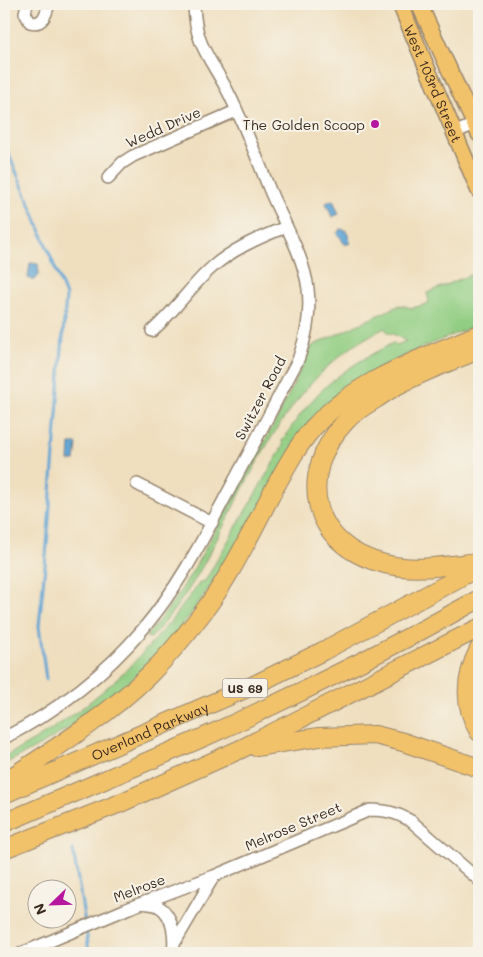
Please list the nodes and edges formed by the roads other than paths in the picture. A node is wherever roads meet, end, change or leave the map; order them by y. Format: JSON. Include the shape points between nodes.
{"nodes":[{"id":1,"x":26,"y":4,"type":"edge"},
{"id":2,"x":49,"y":4,"type":"edge"},
{"id":3,"x":194,"y":4,"type":"edge"},
{"id":4,"x":400,"y":4,"type":"edge"},
{"id":5,"x":419,"y":4,"type":"edge"},
{"id":6,"x":236,"y":111,"type":"junction"},
{"id":7,"x":478,"y":126,"type":"edge"},
{"id":8,"x":454,"y":133,"type":"junction"},
{"id":9,"x":108,"y":178,"type":"dead end"},
{"id":10,"x":479,"y":191,"type":"edge"},
{"id":11,"x":286,"y":227,"type":"junction"},
{"id":12,"x":152,"y":331,"type":"dead end"},
{"id":13,"x":479,"y":334,"type":"edge"},
{"id":14,"x":479,"y":350,"type":"edge"},
{"id":15,"x":137,"y":484,"type":"dead end"},
{"id":16,"x":212,"y":523,"type":"junction"},
{"id":17,"x":479,"y":562,"type":"edge"},
{"id":18,"x":479,"y":567,"type":"edge"},
{"id":19,"x":479,"y":599,"type":"edge"},
{"id":20,"x":479,"y":628,"type":"edge"},
{"id":21,"x":479,"y":649,"type":"edge"},
{"id":22,"x":479,"y":732,"type":"edge"},
{"id":23,"x":5,"y":734,"type":"edge"},
{"id":24,"x":241,"y":750,"type":"junction"},
{"id":25,"x":479,"y":768,"type":"edge"},
{"id":26,"x":4,"y":782,"type":"edge"},
{"id":27,"x":4,"y":794,"type":"edge"},
{"id":28,"x":4,"y":822,"type":"edge"},
{"id":29,"x":4,"y":849,"type":"edge"},
{"id":30,"x":214,"y":876,"type":"junction"},
{"id":31,"x":479,"y":880,"type":"edge"},
{"id":32,"x":141,"y":903,"type":"junction"},
{"id":33,"x":173,"y":948,"type":"edge"},
{"id":34,"x":22,"y":953,"type":"edge"}],
"edges":[{"from":1,"to":2,"type":"street","via":[[24,14],[34,23],[44,19]]},
{"from":3,"to":6,"type":"street","name":"Switzer Road","via":[[194,18],[204,53]]},
{"from":4,"to":8,"type":"main road","name":"West 103rd Street"},
{"from":5,"to":7,"type":"main road","name":"West 103rd Street"},
{"from":6,"to":9,"type":"street","name":"Wedd Drive","via":[[133,156]]},
{"from":6,"to":11,"type":"street","name":"Switzer Road"},
{"from":7,"to":8,"type":"street"},
{"from":8,"to":10,"type":"main road","name":"West 103rd Street"},
{"from":11,"to":12,"type":"street","via":[[230,253],[210,269]]},
{"from":11,"to":16,"type":"street","name":"Switzer Road","via":[[308,287],[306,339]]},
{"from":13,"to":26,"type":"highway","via":[[377,378],[350,394],[326,415],[289,462],[234,565],[182,639],[149,675],[107,711]]},
{"from":14,"to":17,"type":"highway","via":[[402,382],[347,420],[326,447],[316,482],[318,505],[325,524],[341,544],[360,556],[384,564],[422,568]]},
{"from":15,"to":16,"type":"street"},
{"from":16,"to":23,"type":"street","name":"Switzer Road","via":[[173,590],[144,629],[120,654],[45,715]]},
{"from":18,"to":27,"type":"highway","name":"Overland Parkway","number":"US 69","via":[[254,685]]},
{"from":19,"to":28,"type":"highway","name":"Overland Parkway","number":"US 69","via":[[264,709]]},
{"from":20,"to":24,"type":"highway"},
{"from":21,"to":22,"type":"highway","via":[[470,668],[467,696]]},
{"from":24,"to":25,"type":"highway","via":[[319,737],[375,735]]},
{"from":24,"to":29,"type":"highway"},
{"from":30,"to":31,"type":"street","name":"Melrose Street","via":[[370,810],[386,810],[411,821]]},
{"from":30,"to":32,"type":"street","name":"Melrose"},
{"from":30,"to":33,"type":"street"},
{"from":32,"to":33,"type":"street","via":[[157,905],[166,913],[172,927]]},
{"from":32,"to":34,"type":"street","name":"Melrose"}]}
